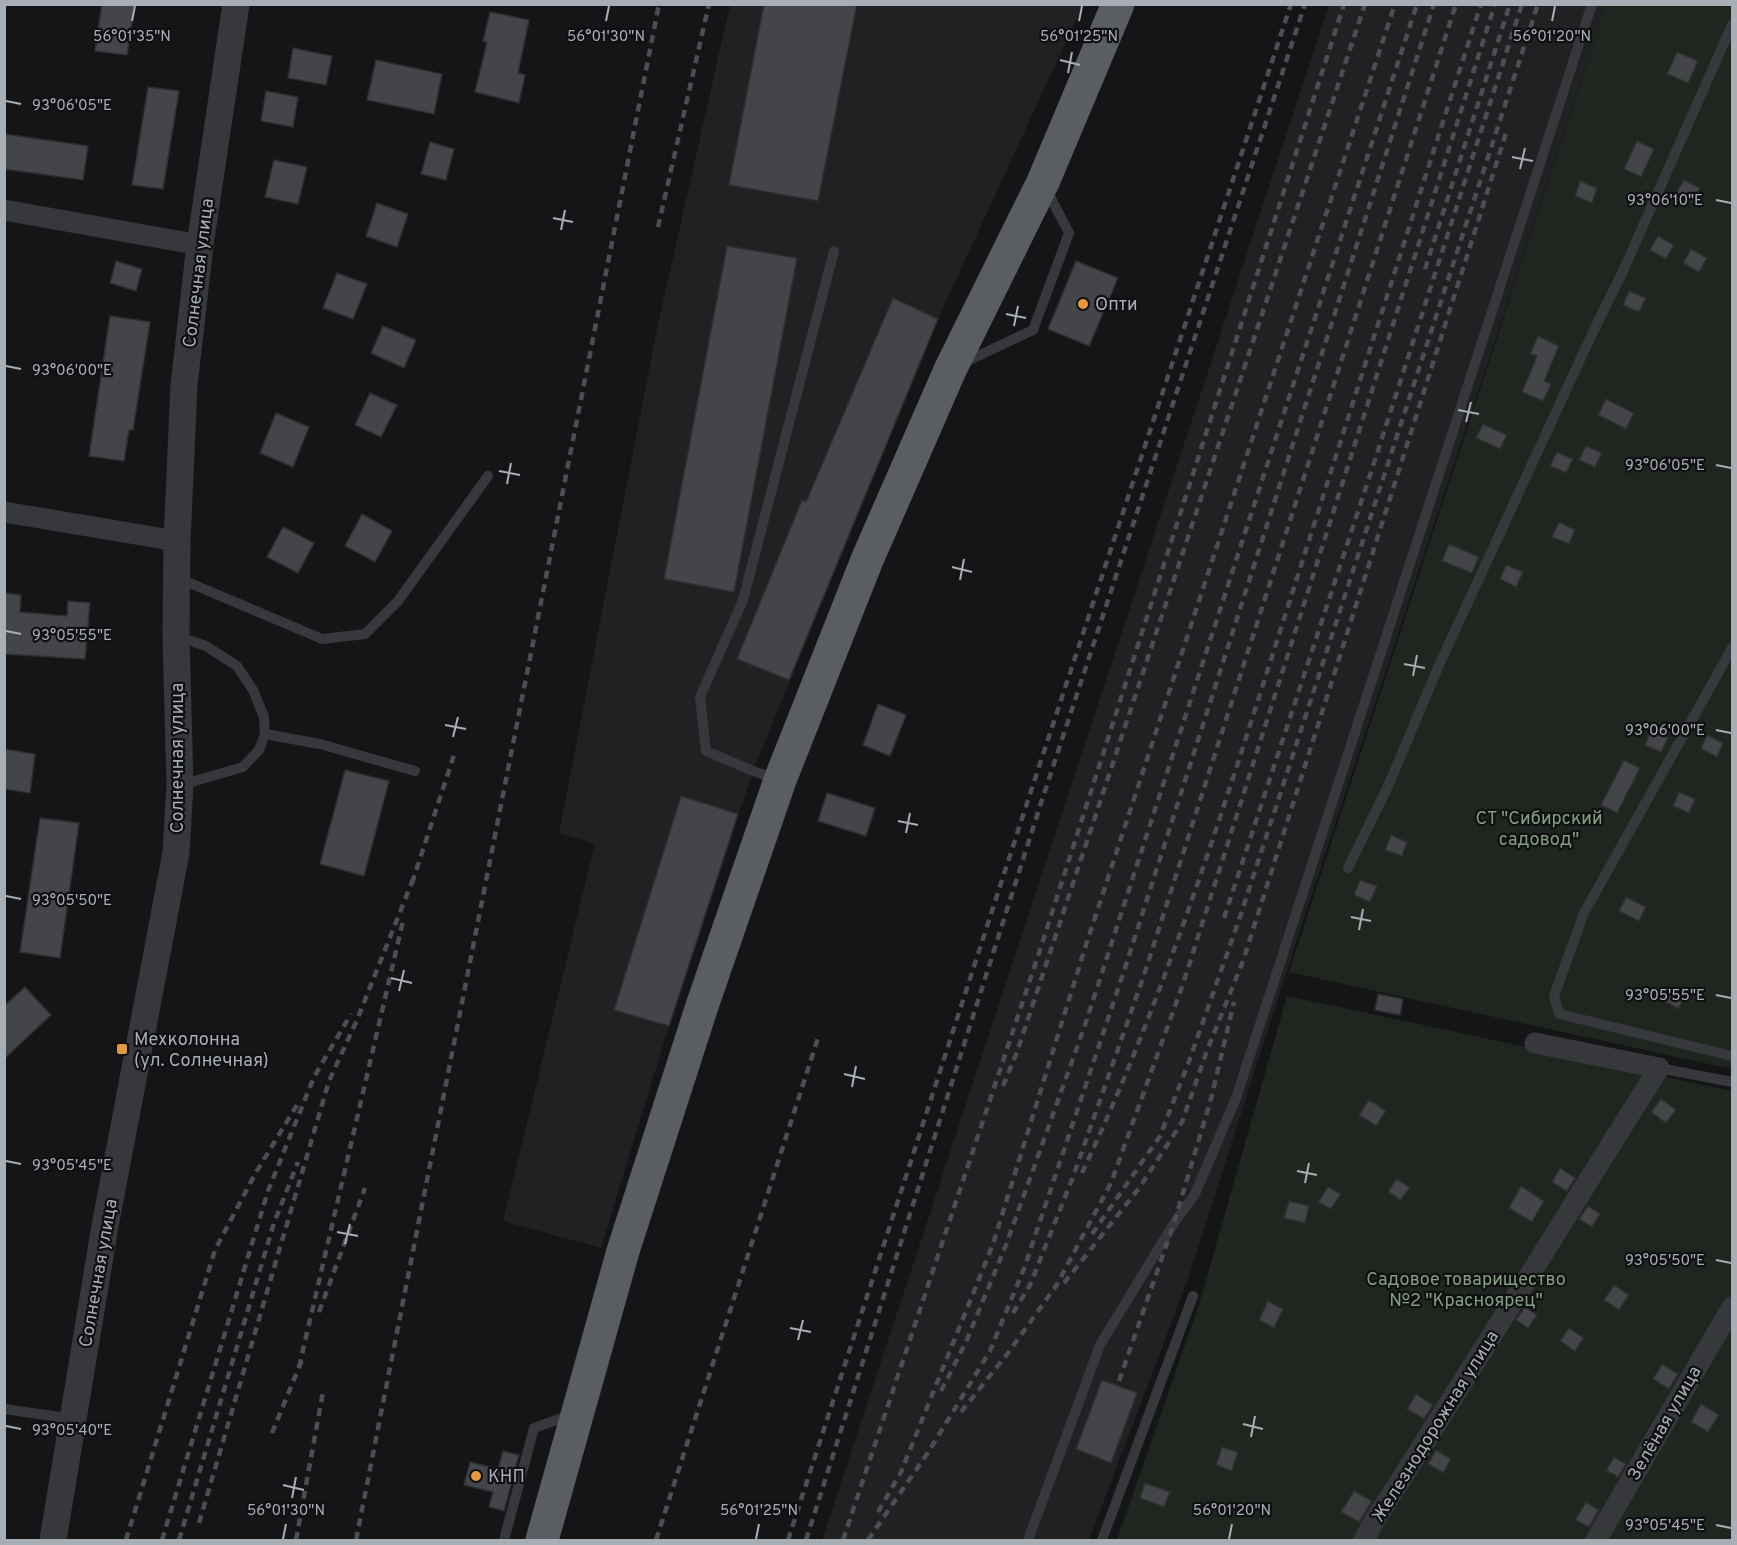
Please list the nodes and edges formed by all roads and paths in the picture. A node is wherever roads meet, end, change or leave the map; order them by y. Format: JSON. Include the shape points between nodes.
{"nodes":[{"id":1,"x":236,"y":4,"type":"edge"},
{"id":2,"x":1118,"y":4,"type":"edge"},
{"id":3,"x":1592,"y":4,"type":"edge"},
{"id":4,"x":1732,"y":25,"type":"edge"},
{"id":5,"x":1043,"y":182,"type":"junction"},
{"id":6,"x":4,"y":210,"type":"edge"},
{"id":7,"x":200,"y":245,"type":"junction"},
{"id":8,"x":834,"y":251,"type":"dead end"},
{"id":9,"x":950,"y":370,"type":"junction"},
{"id":10,"x":488,"y":476,"type":"dead end"},
{"id":11,"x":4,"y":513,"type":"edge"},
{"id":12,"x":177,"y":541,"type":"junction"},
{"id":13,"x":177,"y":578,"type":"junction"},
{"id":14,"x":176,"y":636,"type":"junction"},
{"id":15,"x":1732,"y":648,"type":"edge"},
{"id":16,"x":266,"y":734,"type":"junction"},
{"id":17,"x":415,"y":771,"type":"dead end"},
{"id":18,"x":780,"y":780,"type":"junction"},
{"id":19,"x":180,"y":785,"type":"junction"},
{"id":20,"x":1348,"y":868,"type":"dead end"},
{"id":21,"x":1535,"y":1043,"type":"dead end"},
{"id":22,"x":1732,"y":1056,"type":"edge"},
{"id":23,"x":1659,"y":1068,"type":"junction"},
{"id":24,"x":1732,"y":1082,"type":"edge"},
{"id":25,"x":1193,"y":1296,"type":"dead end"},
{"id":26,"x":1732,"y":1307,"type":"edge"},
{"id":27,"x":4,"y":1409,"type":"edge"},
{"id":28,"x":576,"y":1413,"type":"junction"},
{"id":29,"x":74,"y":1419,"type":"junction"},
{"id":30,"x":53,"y":1540,"type":"edge"},
{"id":31,"x":504,"y":1540,"type":"edge"},
{"id":32,"x":542,"y":1540,"type":"edge"},
{"id":33,"x":1028,"y":1540,"type":"edge"},
{"id":34,"x":1102,"y":1540,"type":"edge"},
{"id":35,"x":1364,"y":1540,"type":"edge"},
{"id":36,"x":1596,"y":1540,"type":"edge"}],
"edges":[{"from":1,"to":7,"type":"street","name":"Солнечная улица"},
{"from":2,"to":5,"type":"highway"},
{"from":3,"to":33,"type":"lane","via":[[1236,1098],[1195,1194],[1101,1345]]},
{"from":4,"to":20,"type":"lane"},
{"from":5,"to":9,"type":"highway"},
{"from":5,"to":9,"type":"lane","via":[[1069,233],[1033,330]]},
{"from":6,"to":7,"type":"street"},
{"from":7,"to":12,"type":"street","name":"Солнечная улица","via":[[184,386]]},
{"from":8,"to":18,"type":"lane","via":[[743,600],[700,697],[706,751]]},
{"from":9,"to":18,"type":"highway","via":[[867,560]]},
{"from":10,"to":13,"type":"lane","via":[[398,600],[365,634],[322,639]]},
{"from":11,"to":12,"type":"street"},
{"from":12,"to":13,"type":"street","name":"Солнечная улица"},
{"from":13,"to":14,"type":"street","name":"Солнечная улица"},
{"from":14,"to":16,"type":"lane","via":[[206,646],[237,666],[253,690]]},
{"from":14,"to":19,"type":"street","name":"Солнечная улица"},
{"from":15,"to":22,"type":"lane","via":[[1584,913],[1554,996],[1559,1014]]},
{"from":16,"to":17,"type":"lane","via":[[320,744]]},
{"from":16,"to":19,"type":"lane","via":[[259,750],[243,767]]},
{"from":18,"to":28,"type":"highway","via":[[698,1017]]},
{"from":19,"to":29,"type":"street","name":"Солнечная улица","via":[[174,864],[105,1226]]},
{"from":21,"to":23,"type":"street"},
{"from":23,"to":24,"type":"lane"},
{"from":23,"to":35,"type":"street","name":"Железнодорожная улица"},
{"from":25,"to":34,"type":"lane"},
{"from":26,"to":36,"type":"street","name":"Зелёная улица"},
{"from":27,"to":29,"type":"lane"},
{"from":28,"to":31,"type":"lane","via":[[534,1428]]},
{"from":28,"to":32,"type":"highway"},
{"from":29,"to":30,"type":"street","name":"Солнечная улица"}]}
